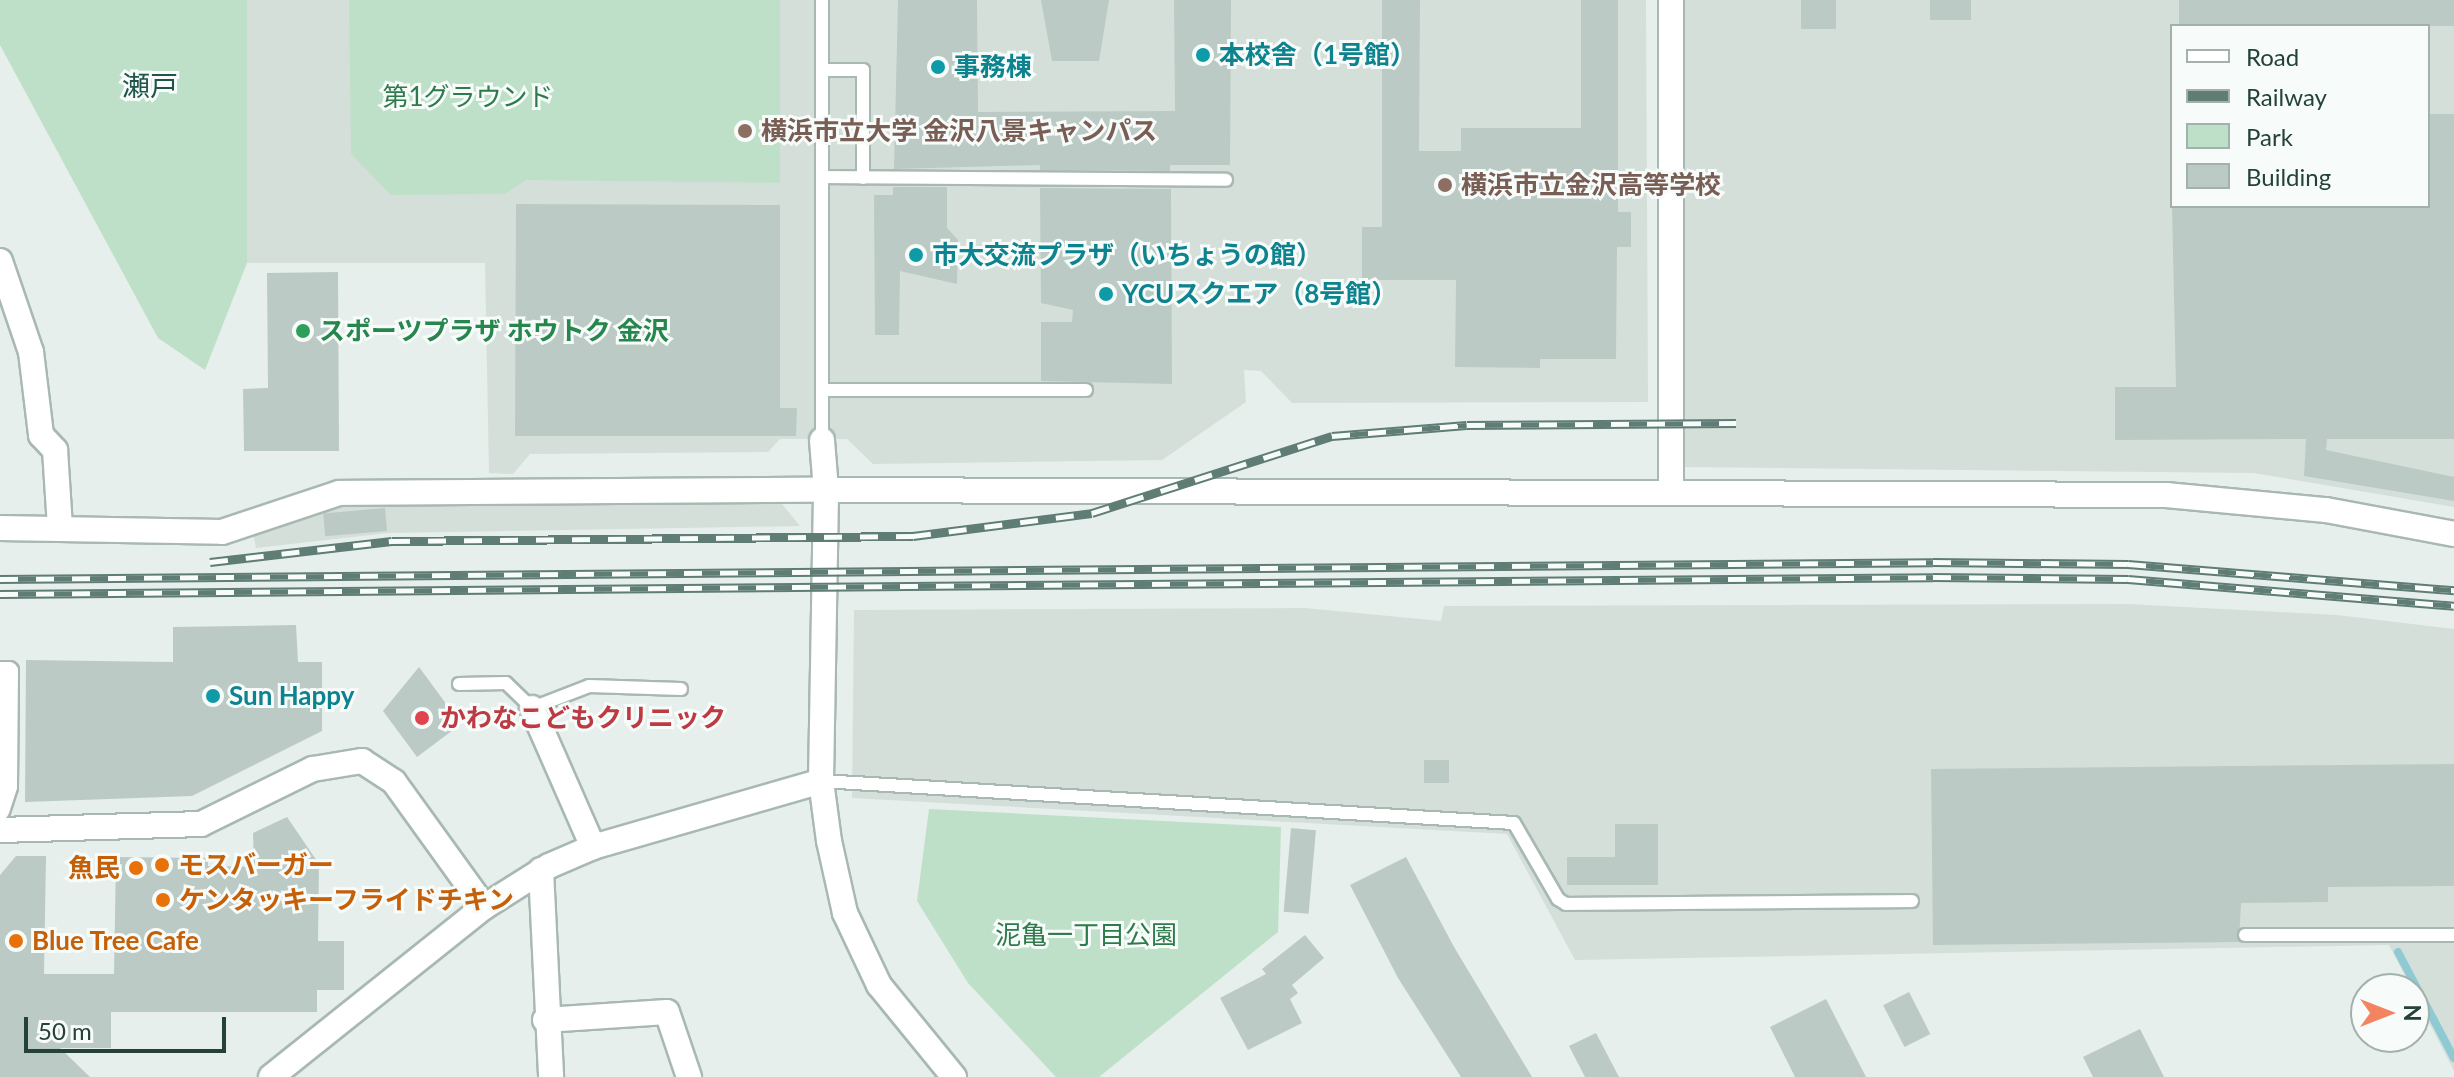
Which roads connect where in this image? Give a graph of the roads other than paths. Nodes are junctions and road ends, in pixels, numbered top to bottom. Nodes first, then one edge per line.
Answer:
1 (822, 0) edge
2 (1671, 0) edge
3 (822, 70) junction
4 (822, 177) junction
5 (863, 178) junction
6 (1226, 180) dead end
7 (0, 261) edge
8 (822, 390) junction
9 (1086, 390) dead end
10 (822, 440) joint
11 (826, 490) junction
12 (1671, 493) junction
13 (0, 528) edge
14 (60, 528) junction
15 (2454, 534) edge
16 (0, 671) edge
17 (459, 684) dead end
18 (681, 689) dead end
19 (532, 708) junction
20 (821, 781) junction
21 (0, 811) edge
22 (0, 830) edge
23 (593, 847) junction
24 (541, 870) junction
25 (1912, 901) dead end
26 (484, 907) junction
27 (2245, 935) dead end
28 (2454, 935) edge
29 (545, 1020) junction
30 (271, 1077) edge
31 (551, 1077) edge
32 (689, 1077) edge
33 (954, 1077) edge

1 - 3 lane
2 - 12 street
3 - 4 lane
3 - 5 lane
4 - 5 lane
4 - 8 lane
5 - 6 lane
7 - 14 street
8 - 9 lane
8 - 10 lane
10 - 11 street
11 - 12 street
11 - 14 street
11 - 20 street
12 - 15 street
13 - 14 street
16 - 21 street
17 - 19 lane
18 - 19 lane
19 - 23 street
20 - 23 street
20 - 25 lane
20 - 33 street
22 - 26 street
23 - 24 street
24 - 26 street
24 - 29 street
26 - 30 street
27 - 28 lane
29 - 31 street
29 - 32 street

